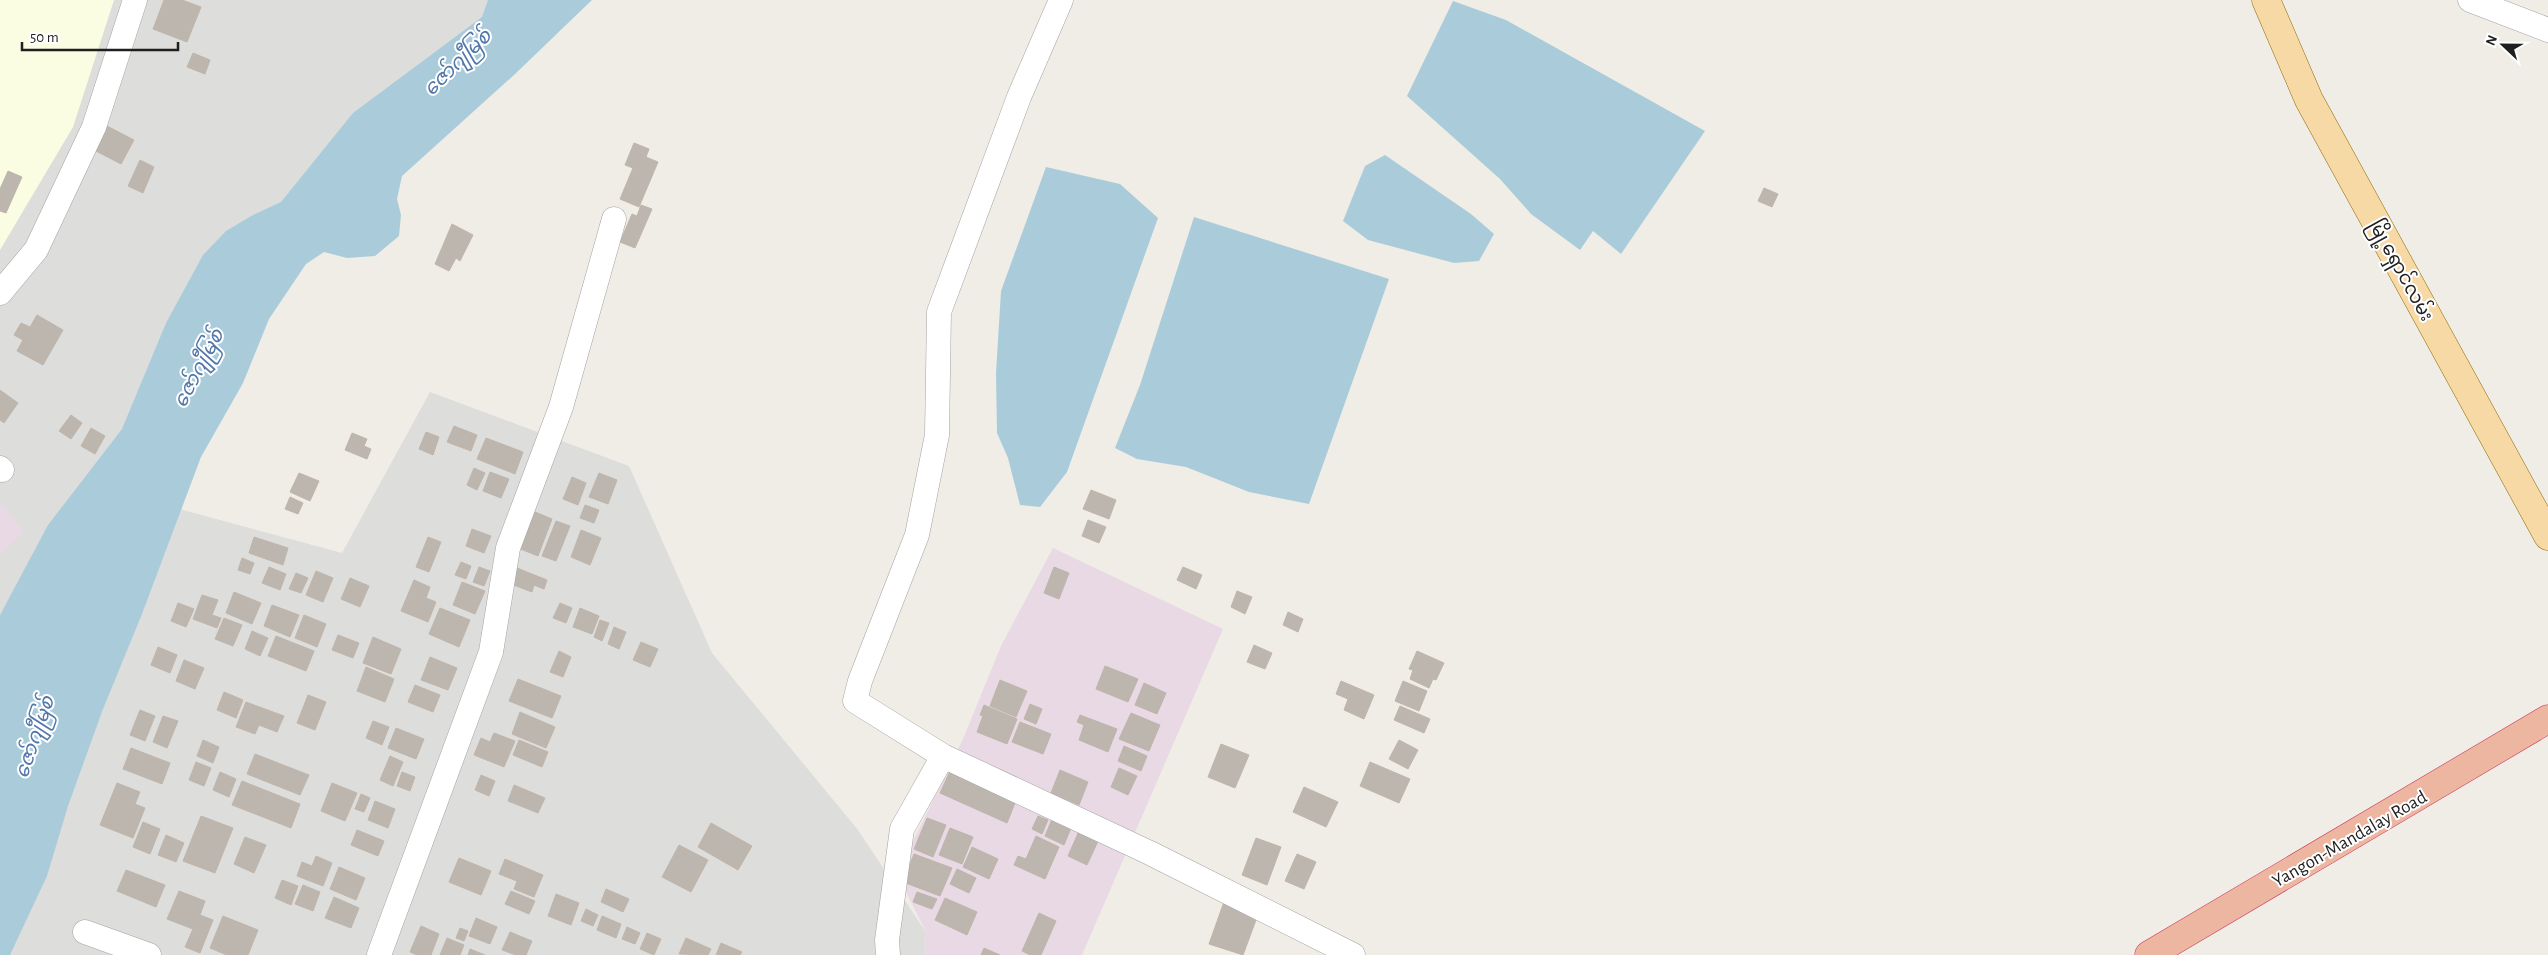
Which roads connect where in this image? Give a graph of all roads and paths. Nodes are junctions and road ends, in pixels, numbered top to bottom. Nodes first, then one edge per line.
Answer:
1 (135, 0) edge
2 (1061, 0) edge
3 (2266, 0) edge
4 (2470, 0) edge
5 (2548, 30) edge
6 (614, 220) dead end
7 (0, 293) edge
8 (2548, 536) edge
9 (2548, 719) edge
10 (943, 756) junction
11 (85, 932) dead end
12 (149, 955) edge
13 (379, 955) edge
14 (888, 955) edge
15 (1353, 955) edge
16 (2150, 955) edge

1 - 7 street
2 - 10 street
3 - 8 main road, မြို့ရှောင်လမ်း
4 - 5 street
6 - 13 street
9 - 16 highway, Yangon-Mandalay Road
10 - 14 street
10 - 15 street
11 - 12 street

